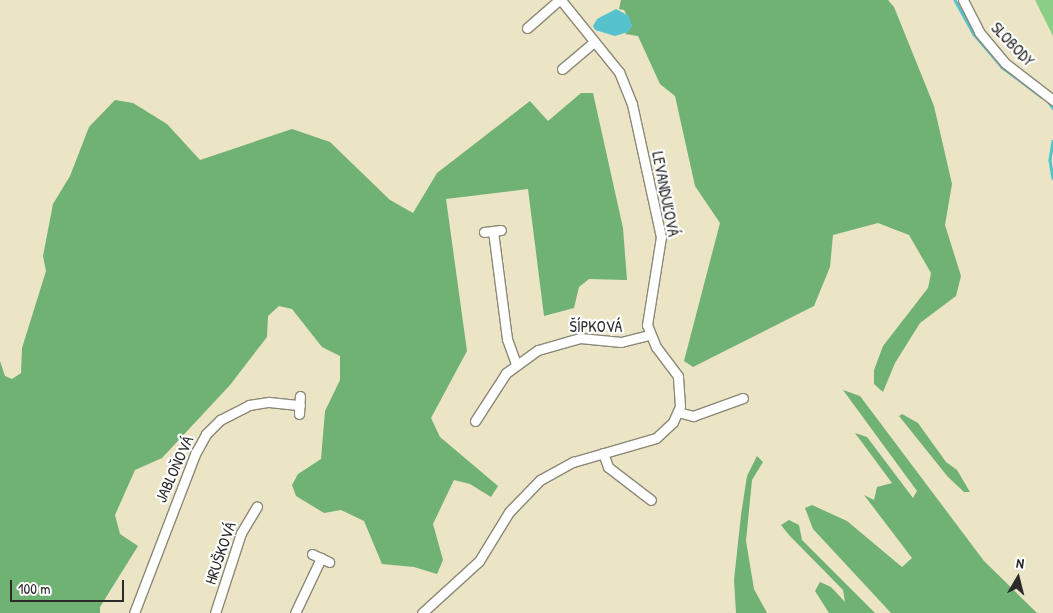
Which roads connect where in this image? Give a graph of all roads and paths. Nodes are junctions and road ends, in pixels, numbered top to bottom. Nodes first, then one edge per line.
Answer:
1 (560, 0) edge
2 (963, 0) edge
3 (527, 28) dead end
4 (594, 42) junction
5 (562, 69) dead end
6 (1053, 100) edge
7 (492, 231) dead end
8 (650, 335) junction
9 (516, 364) junction
10 (743, 398) dead end
11 (300, 405) dead end
12 (678, 412) junction
13 (475, 421) dead end
14 (603, 453) junction
15 (651, 500) dead end
16 (258, 506) dead end
17 (321, 558) dead end
18 (134, 613) edge
19 (215, 613) edge
20 (296, 613) edge
21 (422, 613) edge

1 - 3 street, LEVANDUĽOVÁ
1 - 4 street, LEVANDUĽOVÁ
2 - 6 street, SLOBODY
4 - 5 street
4 - 8 street, LEVANDUĽOVÁ
7 - 9 street
8 - 9 street, ŠÍPKOVÁ
8 - 12 street, LEVANDUĽOVÁ
9 - 13 street, ŠÍPKOVÁ
10 - 12 street
11 - 18 street, JABLOŇOVÁ
12 - 14 street
14 - 15 street
14 - 21 street
16 - 19 street, HRUŠKOVÁ
17 - 20 street

